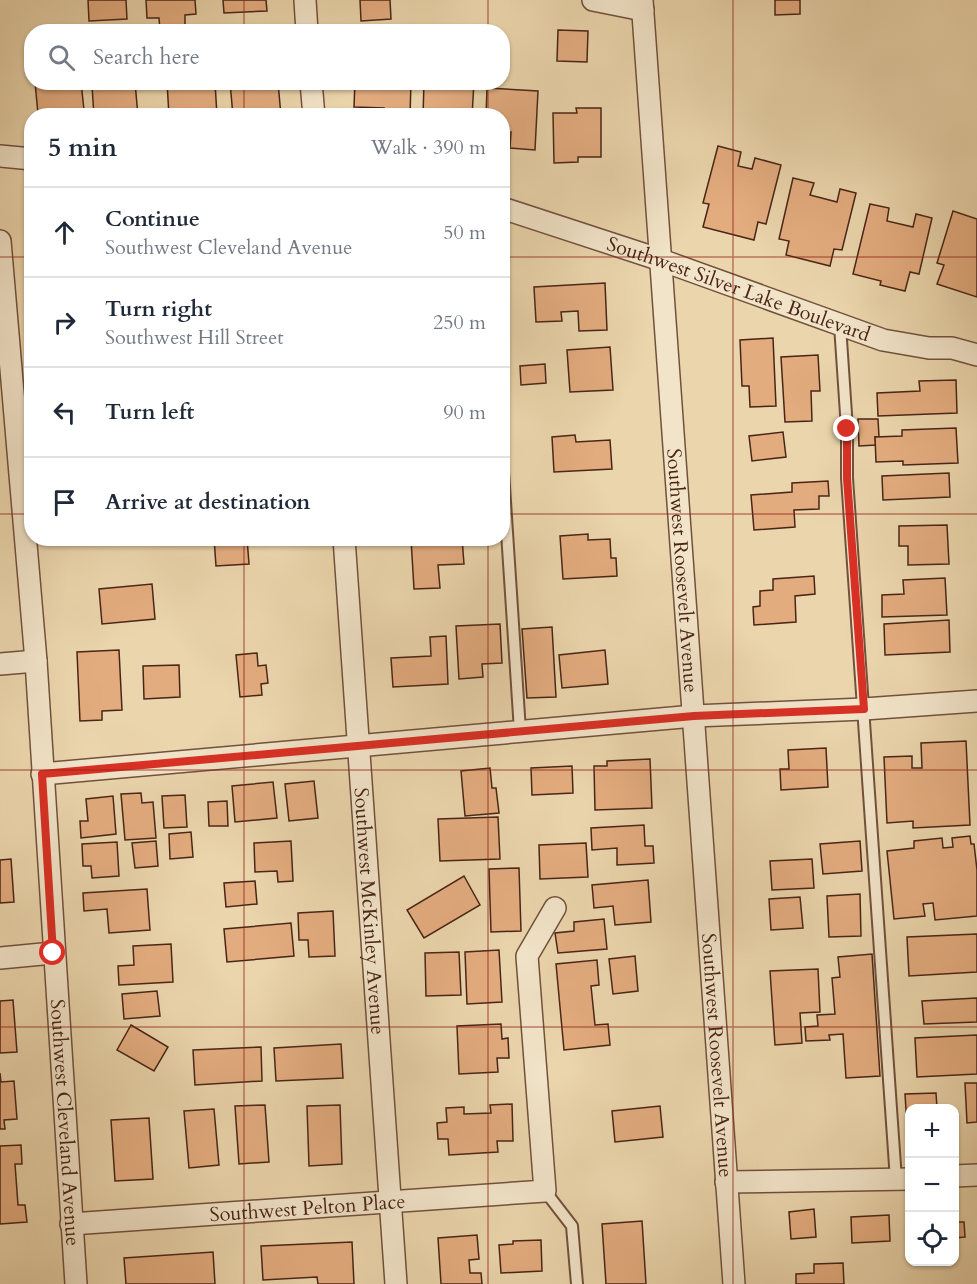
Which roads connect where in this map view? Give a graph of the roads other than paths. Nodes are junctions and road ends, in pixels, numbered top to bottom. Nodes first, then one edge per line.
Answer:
1 (305, 0) edge
2 (592, 0) edge
3 (642, 5) edge
4 (306, 24) edge
5 (312, 90) edge
6 (313, 108) edge
7 (0, 156) edge
8 (24, 158) edge
9 (510, 211) edge
10 (0, 241) edge
11 (661, 260) junction
12 (840, 325) junction
13 (977, 355) edge
14 (24, 520) edge
15 (26, 546) edge
16 (345, 546) edge
17 (508, 546) edge
18 (36, 660) junction
19 (0, 664) edge
20 (977, 701) edge
21 (864, 709) junction
22 (694, 716) junction
23 (520, 731) junction
24 (359, 746) junction
25 (42, 774) junction
26 (555, 908) dead end
27 (53, 953) junction
28 (0, 958) edge
29 (977, 1174) edge
30 (959, 1176) edge
31 (903, 1179) edge
32 (726, 1182) junction
33 (545, 1191) junction
34 (390, 1201) junction
35 (71, 1224) junction
36 (76, 1284) edge
37 (396, 1284) edge
38 (576, 1284) edge
39 (734, 1284) edge

1 - 4 street
2 - 3 street
3 - 11 street, Southwest Roosevelt Avenue
5 - 6 street
7 - 8 street
9 - 11 street, Southwest Silver Lake Boulevard
10 - 14 street, Southwest Cleveland Avenue
11 - 12 street, Southwest Silver Lake Boulevard
11 - 22 street, Southwest Roosevelt Avenue
12 - 13 street, Southwest Silver Lake Boulevard
12 - 21 lane
15 - 18 street, Southwest Cleveland Avenue
16 - 24 street, Southwest McKinley Avenue
17 - 23 lane
18 - 19 street
18 - 25 street, Southwest Cleveland Avenue
20 - 21 street
21 - 22 street
21 - 31 lane
22 - 23 street
22 - 32 street, Southwest Roosevelt Avenue
23 - 24 street
24 - 25 street
24 - 34 street, Southwest McKinley Avenue
25 - 27 street, Southwest Cleveland Avenue
26 - 33 street
27 - 28 street
27 - 35 street, Southwest Cleveland Avenue
29 - 30 street
31 - 32 street
32 - 39 street, Southwest Roosevelt Avenue
33 - 34 street, Southwest Pelton Place
33 - 38 lane
34 - 35 street, Southwest Pelton Place
34 - 37 street, Southwest McKinley Avenue
35 - 36 street, Southwest Cleveland Avenue

